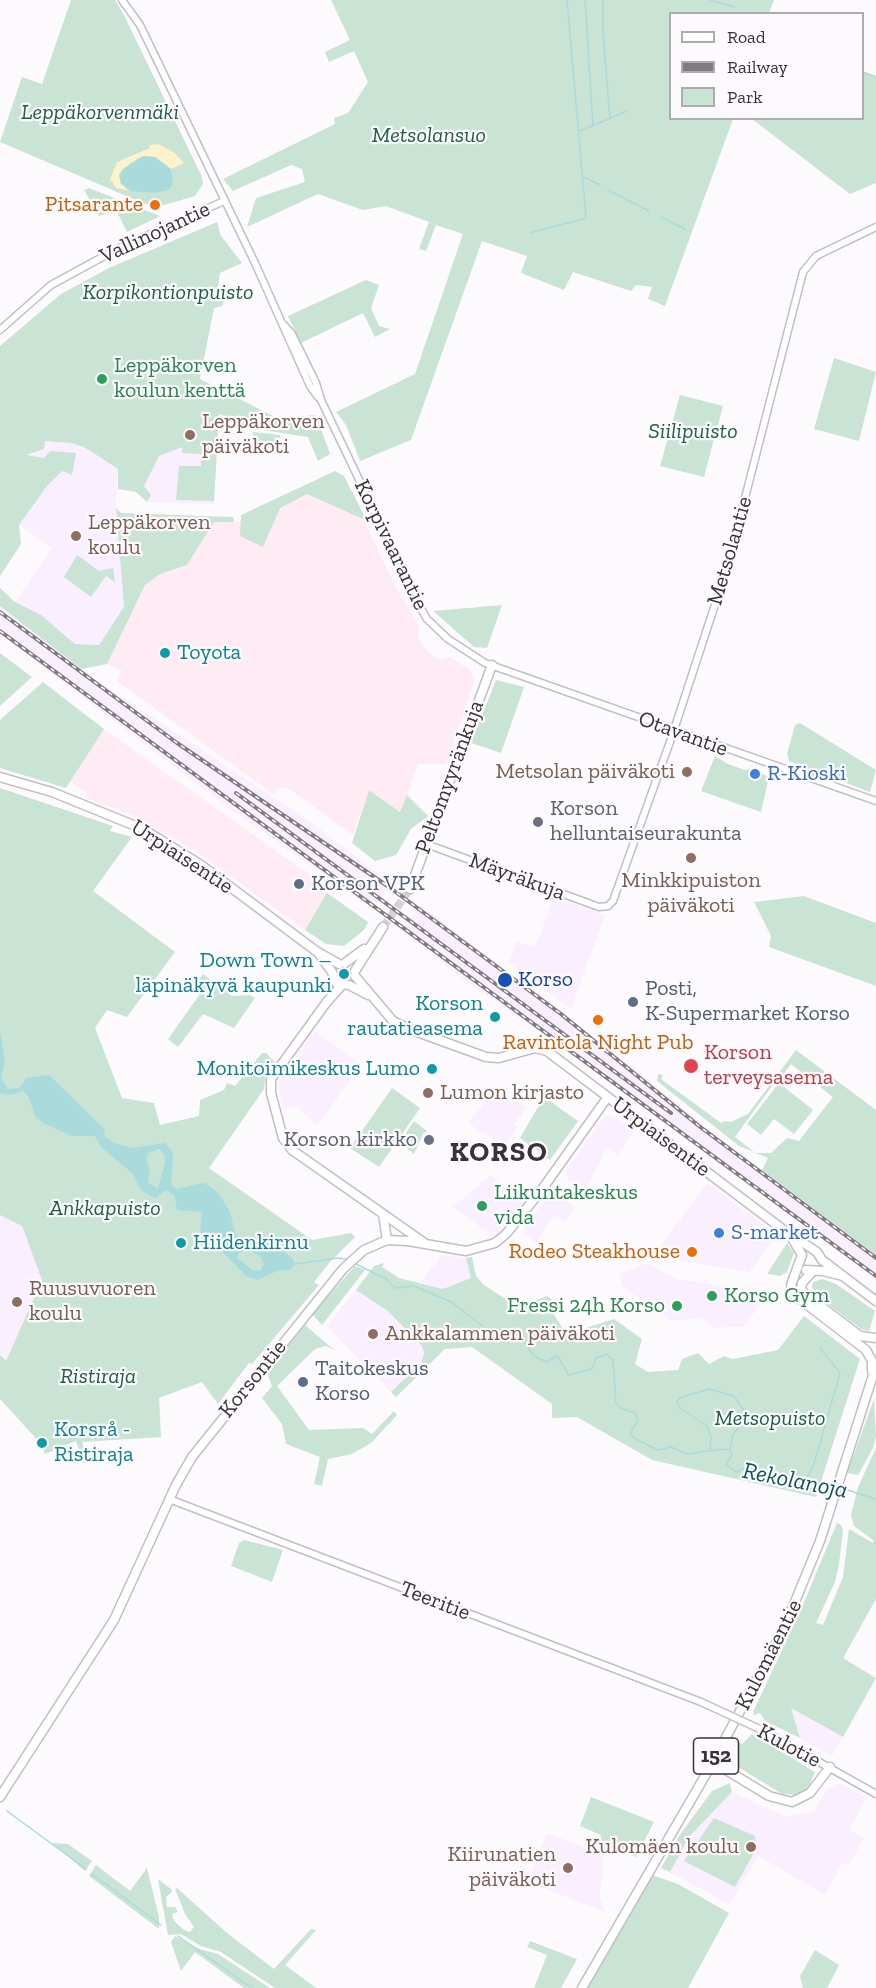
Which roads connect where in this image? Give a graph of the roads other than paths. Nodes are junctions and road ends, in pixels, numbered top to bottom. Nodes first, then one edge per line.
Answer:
1 (122, 0) edge
2 (224, 201) junction
3 (876, 227) edge
4 (0, 330) edge
5 (492, 665) junction
6 (673, 731) junction
7 (0, 777) edge
8 (876, 801) edge
9 (426, 844) junction
10 (410, 889) tunnel mouth
11 (608, 906) joint
12 (383, 927) tunnel mouth
13 (368, 946) junction
14 (316, 951) junction
15 (342, 964) junction
16 (355, 973) junction
17 (333, 975) junction
18 (345, 986) junction
19 (369, 995) junction
20 (326, 1003) junction
21 (607, 1098) junction
22 (383, 1214) junction
23 (394, 1221) junction
24 (789, 1234) junction
25 (392, 1240) junction
26 (426, 1244) junction
27 (811, 1250) junction
28 (802, 1258) junction
29 (822, 1260) junction
30 (814, 1271) junction
31 (844, 1276) junction
32 (874, 1300) edge
33 (876, 1338) edge
34 (876, 1366) edge
35 (872, 1378) junction
36 (876, 1389) edge
37 (864, 1408) junction
38 (169, 1499) junction
39 (701, 1702) joint
40 (713, 1762) junction
41 (830, 1767) junction
42 (876, 1794) edge
43 (0, 1797) edge
44 (582, 1988) edge

1 - 2 street, Korpivaarantie
2 - 4 street, Vallinojantie
2 - 5 street, Korpivaarantie
3 - 6 street, Metsolantie
5 - 6 street, Otavantie
5 - 9 main road, Peltomyyränkuja
6 - 8 street, Otavantie
6 - 11 street, Metsolantie
7 - 14 main road, Urpiaisentie
9 - 10 main road, Peltomyyränkuja
9 - 11 street, Mäyräkuja
12 - 13 main road
13 - 15 main road
13 - 16 main road
14 - 15 main road, Urpiaisentie
14 - 17 main road, Urpiaisentie
15 - 16 main road, Urpiaisentie
15 - 17 main road
16 - 18 main road
16 - 19 main road, Urpiaisentie
17 - 18 main road, Urpiaisentie
17 - 20 main road
18 - 19 main road, Urpiaisentie
18 - 20 main road
19 - 21 main road, Urpiaisentie
20 - 22 main road
21 - 24 main road, Urpiaisentie
21 - 26 main road
22 - 23 main road
22 - 25 main road
23 - 25 main road
23 - 26 main road
24 - 27 main road, Urpiaisentie
24 - 28 main road, Urpiaisentie
25 - 26 main road
25 - 38 main road, Korsontie
27 - 28 main road
27 - 29 main road, Urpiaisentie
28 - 30 main road, Urpiaisentie
28 - 35 main road
29 - 30 main road
29 - 31 main road, Urpiaisentie
30 - 31 main road, Urpiaisentie
30 - 33 main road
31 - 32 main road, Urpiaisentie
34 - 35 main road, Kulomäentie / 152
35 - 37 main road, Kulomäentie / 152
36 - 37 main road
37 - 40 main road, Kulomäentie / 152
38 - 39 street, Teeritie
38 - 43 main road, Korsontie
39 - 41 street, Kulotie, bridge
40 - 41 main road
40 - 44 main road, Kulomäentie / 152
41 - 42 street, Kulotie

